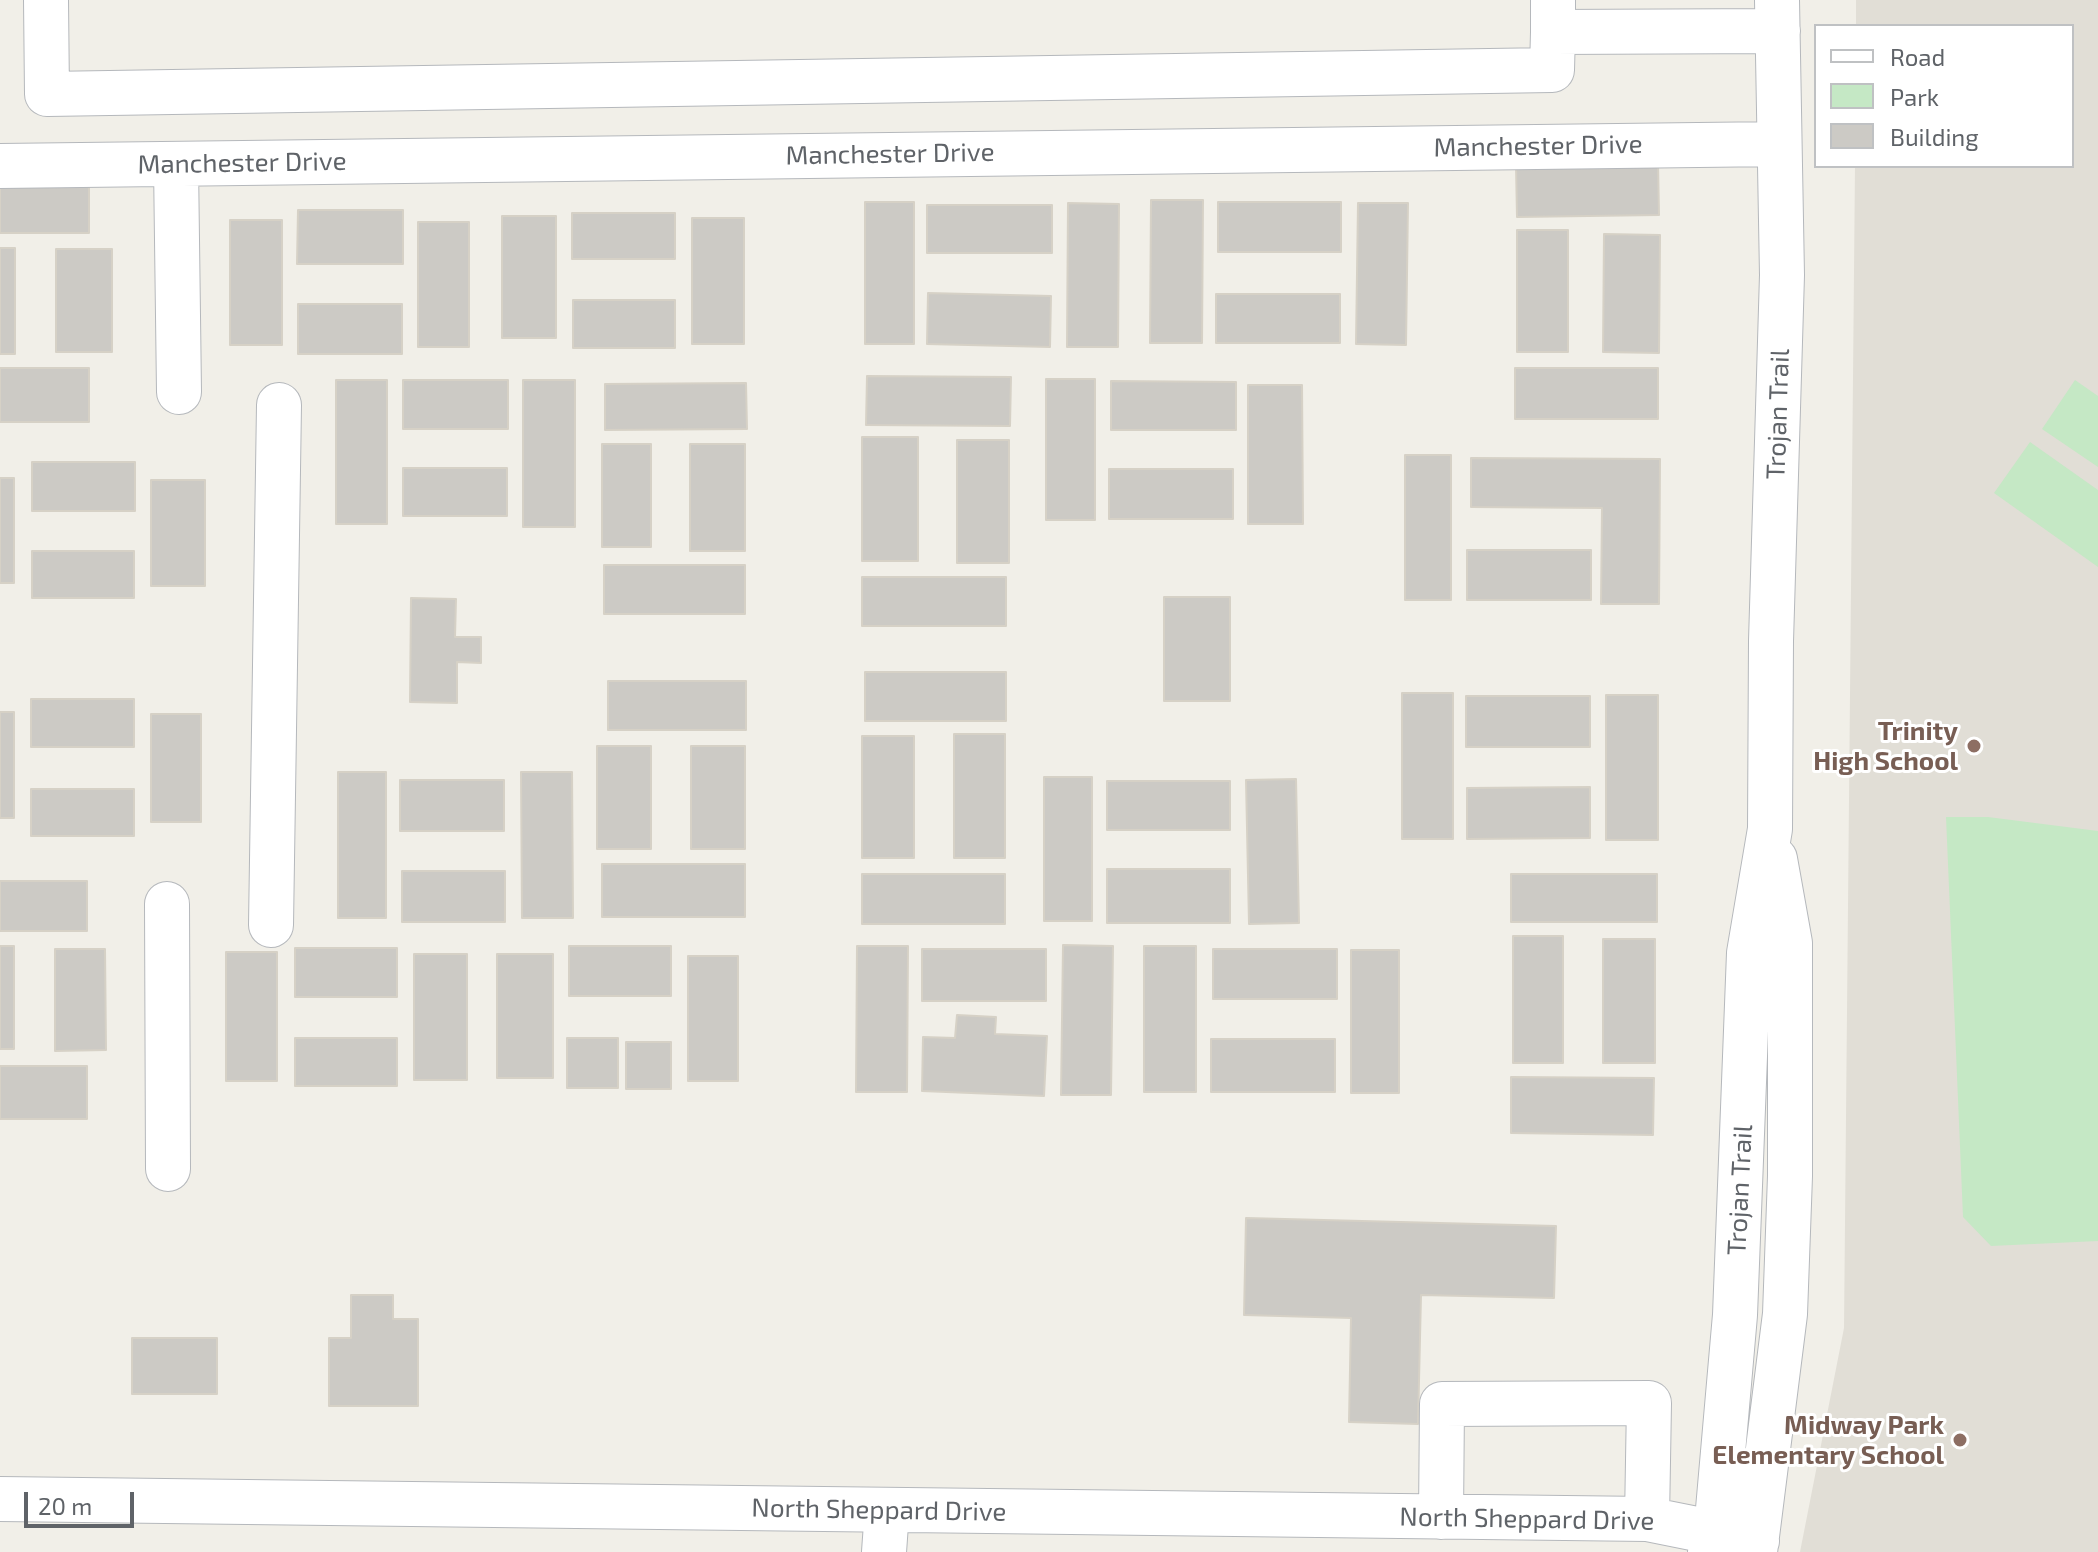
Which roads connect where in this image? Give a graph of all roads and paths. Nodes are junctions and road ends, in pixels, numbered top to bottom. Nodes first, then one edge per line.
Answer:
1 (46, 0) edge
2 (1777, 15) edge
3 (1553, 16) edge
4 (1779, 144) junction
5 (176, 164) junction
6 (0, 166) edge
7 (179, 392) dead end
8 (279, 405) dead end
9 (167, 904) dead end
10 (271, 925) dead end
11 (168, 1169) dead end
12 (0, 1499) edge
13 (1441, 1517) junction
14 (1647, 1519) junction
15 (886, 1531) edge
16 (1364, 1534) edge
17 (1735, 1544) edge

1 - 3 street
2 - 3 street
2 - 4 street, Trojan Trail
4 - 5 street, Manchester Drive
4 - 17 street, Trojan Trail
5 - 6 street, Manchester Drive
5 - 7 street
8 - 10 street
9 - 11 street
12 - 15 street, North Sheppard Drive
13 - 14 street, North Sheppard Drive
13 - 14 street
13 - 16 street, North Sheppard Drive
14 - 17 street, North Sheppard Drive
15 - 16 street, North Sheppard Drive

